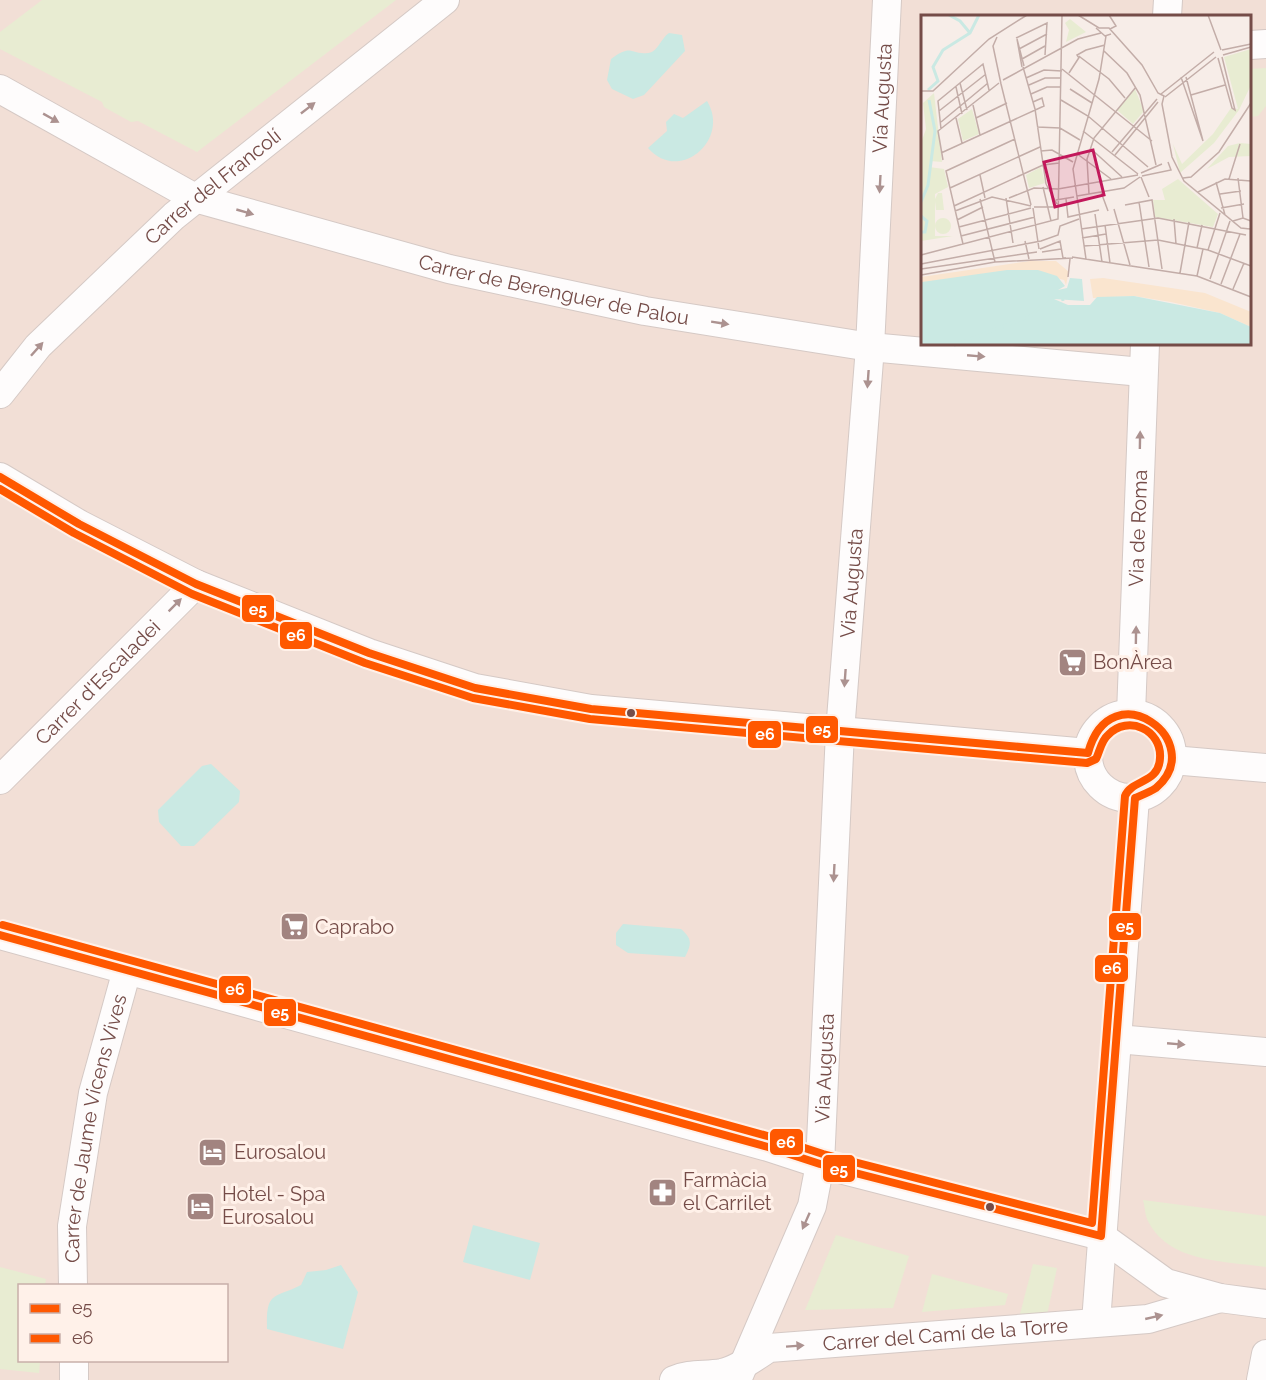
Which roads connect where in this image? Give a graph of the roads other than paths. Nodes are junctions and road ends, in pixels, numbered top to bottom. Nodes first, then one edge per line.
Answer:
1 (445, 0) edge
2 (887, 0) edge
3 (1168, 0) edge
4 (1167, 15) edge
5 (1266, 44) edge
6 (1251, 45) edge
7 (0, 89) edge
8 (195, 198) junction
9 (1144, 345) edge
10 (870, 346) junction
11 (1142, 372) junction
12 (0, 394) edge
13 (0, 477) edge
14 (196, 584) junction
15 (1131, 714) junction
16 (840, 732) junction
17 (1088, 753) junction
18 (1172, 760) junction
19 (1266, 768) edge
20 (0, 780) edge
21 (1136, 798) junction
22 (0, 935) edge
23 (128, 970) junction
24 (1117, 1039) junction
25 (1266, 1052) edge
26 (820, 1164) junction
27 (1101, 1236) junction
28 (73, 1284) edge
29 (1220, 1298) junction
30 (1266, 1305) edge
31 (1096, 1322) junction
32 (1266, 1354) edge
33 (74, 1362) edge
34 (739, 1373) edge
35 (74, 1380) edge
36 (674, 1380) edge
37 (1261, 1380) edge

8 -> 1 street, Carrer del Francolí
2 -> 10 street, Via Augusta
3 - 4 street
5 - 6 street
7 -> 8 street, Carrer de Berenguer de Palou
8 -> 10 street, Carrer de Berenguer de Palou
12 -> 8 street, Carrer del Francolí
9 - 11 street, Via de Roma
10 -> 11 street, Carrer de Berenguer de Palou
10 -> 16 street, Via Augusta
15 -> 11 street, Via de Roma
13 - 14 street
14 - 16 street
20 -> 14 street, Carrer d'Escaladei
15 - 17 street
15 - 18 street
16 - 17 street
16 -> 26 street, Via Augusta
17 - 21 street
18 - 19 street
18 - 21 street
21 - 24 street
22 - 23 street
23 - 26 street
23 - 28 street, Carrer de Jaume Vicens Vives
24 -> 25 street
24 - 27 street
26 - 27 street
26 -> 34 street, Via Augusta
27 - 29 street
27 - 31 street
29 - 30 street
31 -> 29 street, Carrer del Camí de la Torre
34 -> 31 street, Carrer del Camí de la Torre
32 - 37 street
33 - 35 street
34 - 36 street, Carrer del Camí de la Torre

